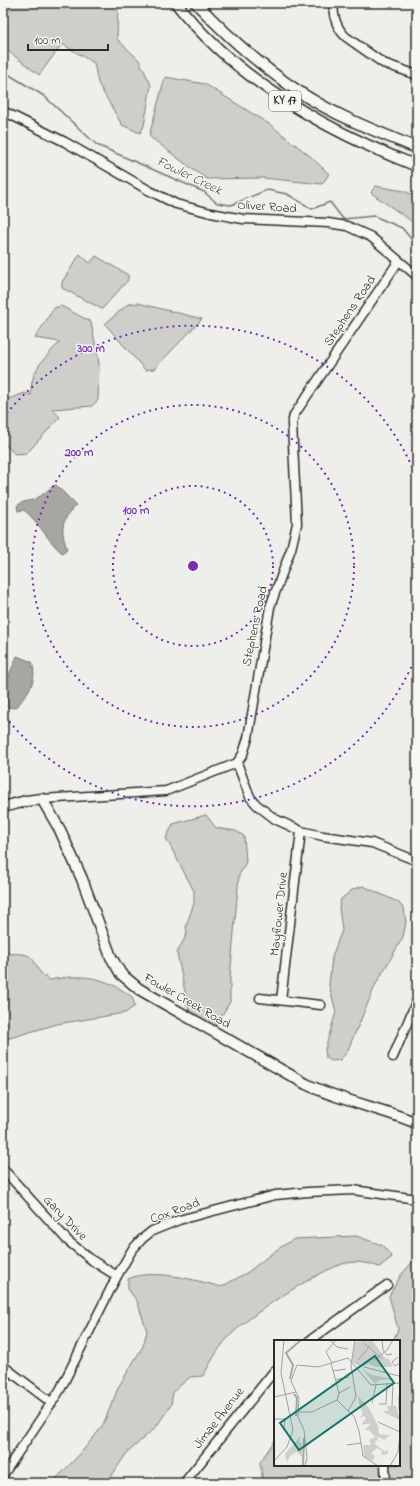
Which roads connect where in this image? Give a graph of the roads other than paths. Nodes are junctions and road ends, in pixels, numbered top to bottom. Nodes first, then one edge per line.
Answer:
1 (176, 3) edge
2 (196, 3) edge
3 (334, 3) edge
4 (417, 75) edge
5 (3, 111) edge
6 (417, 148) edge
7 (417, 166) edge
8 (398, 262) junction
9 (417, 276) edge
10 (237, 762) junction
11 (42, 799) junction
12 (3, 807) edge
13 (300, 831) junction
14 (417, 861) edge
15 (260, 998) dead end
16 (281, 1000) junction
17 (417, 1000) edge
18 (321, 1005) dead end
19 (393, 1057) dead end
20 (417, 1123) edge
21 (3, 1169) edge
22 (417, 1199) edge
23 (117, 1276) junction
24 (387, 1285) dead end
25 (310, 1340) edge
26 (3, 1366) edge
27 (274, 1371) edge
28 (52, 1403) junction
29 (386, 1466) edge
30 (4, 1473) edge
31 (184, 1483) edge
32 (386, 1483) edge

1 - 7 main road, KY 17
2 - 6 main road, KY 17
3 - 4 street
5 - 8 street, Oliver Road
8 - 9 street, Oliver Road
8 - 10 street, Stephens Road
10 - 11 street
10 - 13 street
11 - 12 main road
11 - 20 main road, Fowler Creek Road
13 - 14 street
13 - 16 street, Mayflower Drive
15 - 16 street
16 - 18 street
17 - 19 street
21 - 23 street, Gary Drive
22 - 23 street, Cox Road
23 - 28 street, Cox Road
24 - 25 street
26 - 28 street
27 - 31 street, Jimae Avenue
28 - 30 street, Cox Road
29 - 32 street

